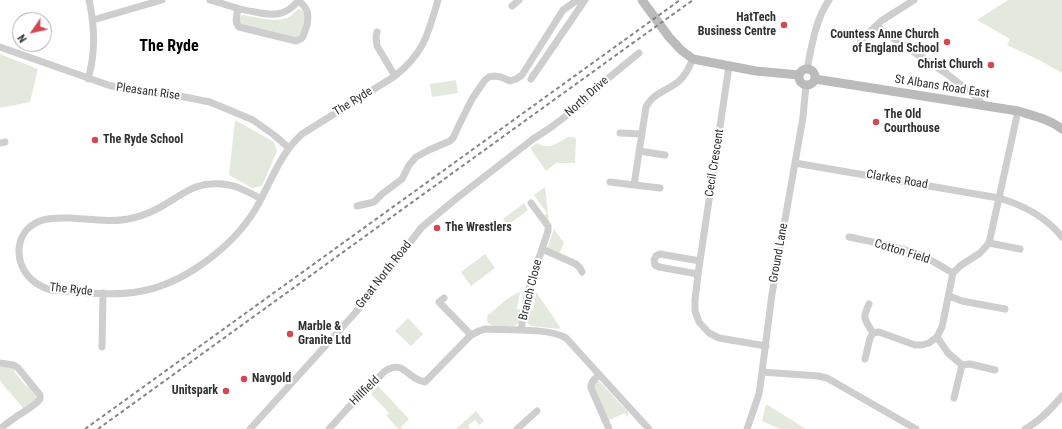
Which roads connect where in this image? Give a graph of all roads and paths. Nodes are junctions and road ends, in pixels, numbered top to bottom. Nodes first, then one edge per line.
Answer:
1 (90, 0) edge
2 (162, 0) edge
3 (210, 0) edge
4 (299, 0) edge
5 (438, 0) edge
6 (519, 0) edge
7 (580, 0) edge
8 (829, 0) edge
9 (914, 0) edge
10 (644, 2) edge
11 (512, 6) dead end
12 (238, 9) junction
13 (93, 20) junction
14 (876, 26) junction
15 (377, 32) dead end
16 (861, 40) dead end
17 (0, 47) edge
18 (640, 53) dead end
19 (693, 59) junction
20 (729, 66) junction
21 (807, 69) junction
22 (799, 75) junction
23 (395, 76) junction
24 (88, 79) junction
25 (531, 79) dead end
26 (815, 79) junction
27 (806, 85) junction
28 (981, 106) junction
29 (1018, 111) junction
30 (1062, 129) edge
31 (620, 133) dead end
32 (642, 134) junction
33 (533, 139) joint
34 (289, 148) junction
35 (639, 151) junction
36 (666, 155) dead end
37 (795, 163) junction
38 (610, 182) dead end
39 (634, 184) junction
40 (660, 188) dead end
41 (999, 198) junction
42 (261, 199) junction
43 (531, 203) dead end
44 (357, 206) dead end
45 (848, 237) dead end
46 (1062, 237) edge
47 (989, 243) junction
48 (542, 249) junction
49 (1020, 249) dead end
50 (700, 261) junction
51 (582, 272) dead end
52 (953, 273) junction
53 (698, 274) junction
54 (103, 293) junction
55 (948, 296) junction
56 (444, 298) dead end
57 (869, 304) dead end
58 (1005, 309) dead end
59 (521, 330) junction
60 (873, 333) junction
61 (471, 335) junction
62 (938, 338) junction
63 (766, 346) junction
64 (102, 347) dead end
65 (865, 360) dead end
66 (0, 363) edge
67 (962, 365) junction
68 (995, 370) dead end
69 (762, 372) junction
70 (599, 375) junction
71 (1062, 396) edge
72 (954, 398) dead end
73 (537, 411) dead end
74 (0, 429) edge
75 (250, 429) edge
76 (329, 429) edge
77 (517, 429) edge
78 (609, 429) edge
79 (649, 429) edge
80 (747, 429) edge
81 (916, 429) edge
82 (1025, 429) edge

1 - 13 street
2 - 13 street
3 - 12 street
4 - 12 street
4 - 12 street
5 - 23 street, The Ryde
6 - 11 street
7 - 25 street
7 - 44 street
8 - 21 street
9 - 14 street
10 - 19 main road
13 - 24 street
14 - 16 street
14 - 28 street
15 - 23 street
17 - 24 street, Pleasant Rise
18 - 33 street, North Drive
19 - 20 main road
19 - 32 street
20 - 22 main road
20 - 50 street, Cecil Crescent
21 - 22 main road
21 - 26 main road
22 - 27 main road
23 - 34 street, The Ryde
24 - 34 street, Pleasant Rise
26 - 27 main road
26 - 28 main road, St Albans Road East
27 - 37 street, Ground Lane
28 - 29 main road, St Albans Road East
29 - 30 main road, St Albans Road East
29 - 41 street
31 - 32 street
32 - 35 street
33 - 75 street, Great North Road
34 - 42 street, The Ryde
35 - 36 street
35 - 39 street
37 - 41 street, Clarkes Road
37 - 63 street, Ground Lane
38 - 39 street
39 - 40 street
41 - 46 street, Clarkes Road
41 - 47 street
42 - 54 street, The Ryde
42 - 54 street, The Ryde
43 - 48 street, Branch Close
45 - 52 street, Cotton Field
47 - 49 street
47 - 52 street
48 - 51 street, Branch Close
48 - 59 street, Branch Close
50 - 53 street, Cecil Crescent
50 - 53 street
52 - 55 street
53 - 63 street, Cecil Crescent
54 - 64 street
55 - 58 street
55 - 62 street
56 - 61 street
57 - 60 street
59 - 61 street
59 - 70 street
60 - 62 street
60 - 65 street
61 - 76 street, Hillfield
62 - 67 street
63 - 69 street, Ground Lane
66 - 74 street
67 - 68 street
67 - 72 street
69 - 80 street, Ground Lane
69 - 81 street
70 - 78 street
70 - 79 street
71 - 82 street
73 - 77 street

